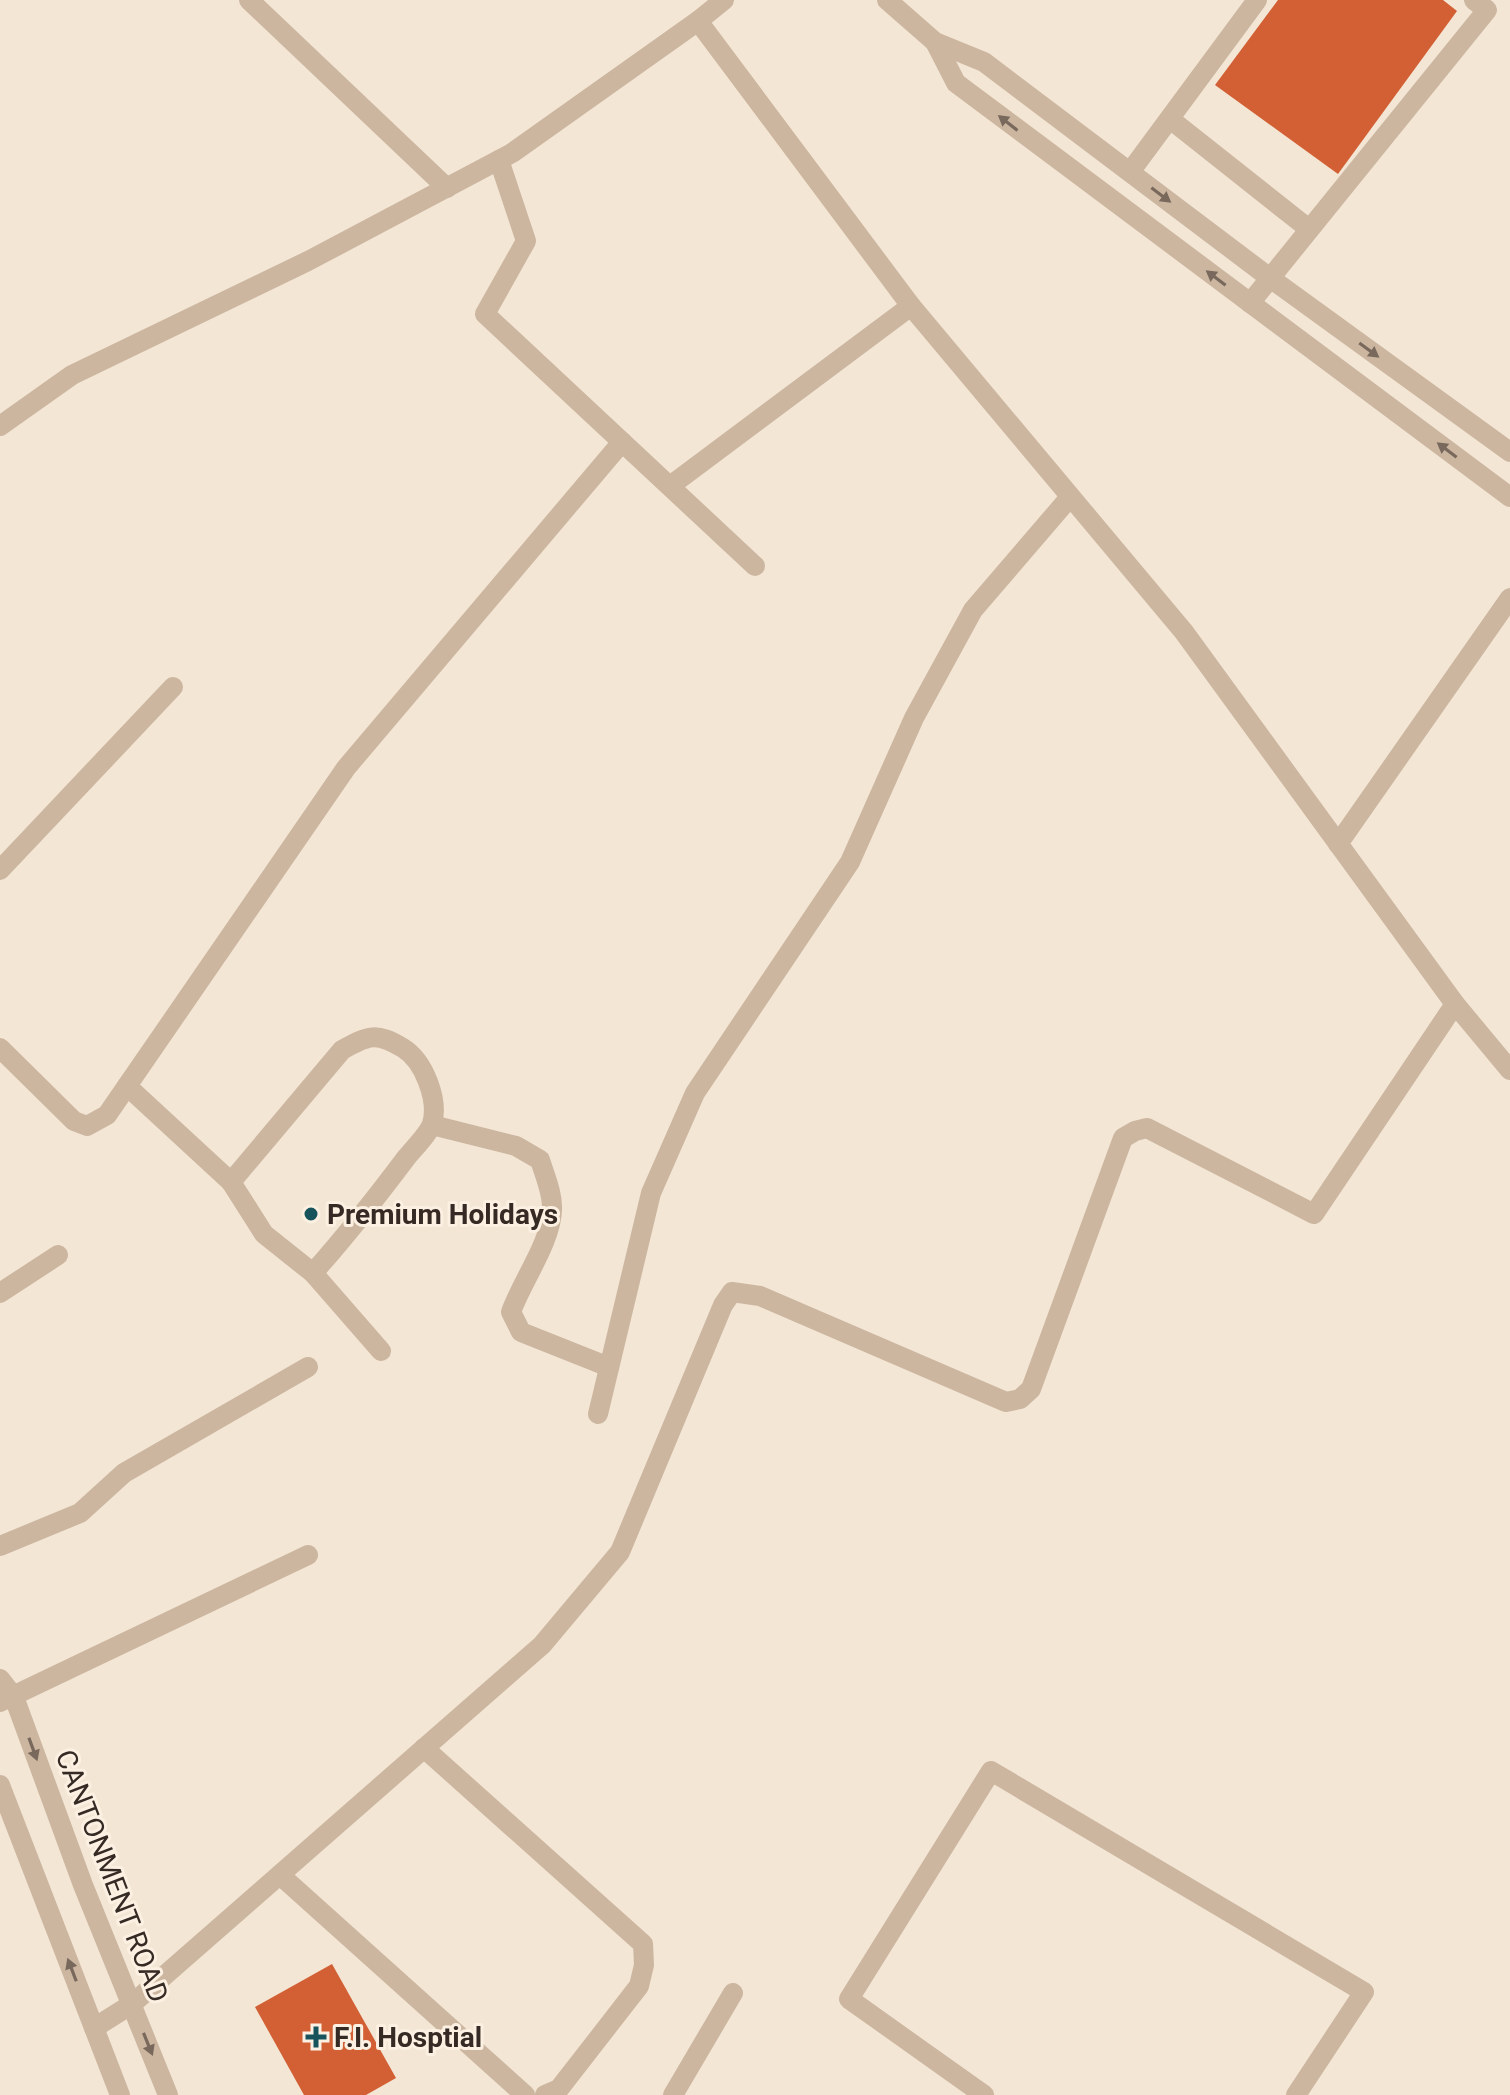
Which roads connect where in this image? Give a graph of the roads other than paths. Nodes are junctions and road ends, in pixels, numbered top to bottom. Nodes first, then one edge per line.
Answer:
1 (249, 0) edge
2 (724, 0) edge
3 (887, 0) edge
4 (1257, 0) edge
5 (1474, 0) edge
6 (698, 21) junction
7 (935, 42) junction
8 (1170, 119) junction
9 (499, 160) junction
10 (1130, 172) junction
11 (447, 188) junction
12 (1309, 229) junction
13 (1270, 278) junction
14 (1250, 303) junction
15 (911, 306) junction
16 (0, 426) edge
17 (622, 442) junction
18 (1510, 452) edge
19 (670, 486) junction
20 (1070, 497) junction
21 (1510, 497) edge
22 (755, 566) dead end
23 (1510, 598) edge
24 (173, 687) dead end
25 (1338, 844) junction
26 (0, 870) edge
27 (1455, 1004) junction
28 (0, 1048) edge
29 (1510, 1070) edge
30 (127, 1086) junction
31 (432, 1125) junction
32 (231, 1182) junction
33 (58, 1255) dead end
34 (313, 1273) junction
35 (0, 1293) edge
36 (381, 1351) dead end
37 (308, 1367) dead end
38 (609, 1367) junction
39 (598, 1414) dead end
40 (0, 1546) edge
41 (308, 1555) dead end
42 (0, 1679) edge
43 (7, 1700) edge
44 (424, 1748) junction
45 (0, 1785) edge
46 (280, 1875) junction
47 (733, 1993) dead end
48 (132, 2004) junction
49 (94, 2028) junction
50 (120, 2095) edge
51 (168, 2095) edge
52 (525, 2095) edge
53 (545, 2095) edge
54 (673, 2095) edge
55 (984, 2095) edge
56 (1296, 2095) edge

1 - 11 street
2 - 6 street
3 - 7 street
4 - 8 street
5 - 12 street
6 - 9 street
6 - 15 street
7 - 10 street
14 -> 7 street
8 - 10 street
8 - 12 street
9 - 11 street
9 - 17 street
10 -> 13 street
11 - 16 street
12 - 13 street
13 - 14 street
13 -> 18 street
21 -> 14 street
15 - 19 street
15 - 20 street
17 - 19 street
17 - 30 street
19 - 22 street
20 - 25 street
20 - 38 street
23 - 25 street
24 - 26 street
25 - 27 street
27 - 29 street
27 - 44 street
28 - 30 street
30 - 32 street
31 - 32 street
31 - 34 street
31 - 38 street
32 - 34 street
33 - 35 street
34 - 36 street
37 - 40 street
38 - 39 street
41 - 43 street
42 - 43 street, CANTONMENT ROAD
43 -> 48 street, CANTONMENT ROAD
44 - 46 street
44 - 53 street
49 -> 45 street
46 - 48 street
46 - 52 street
47 - 54 street
48 - 49 street
48 -> 51 street, CANTONMENT ROAD
49 - 50 street
55 - 56 street

